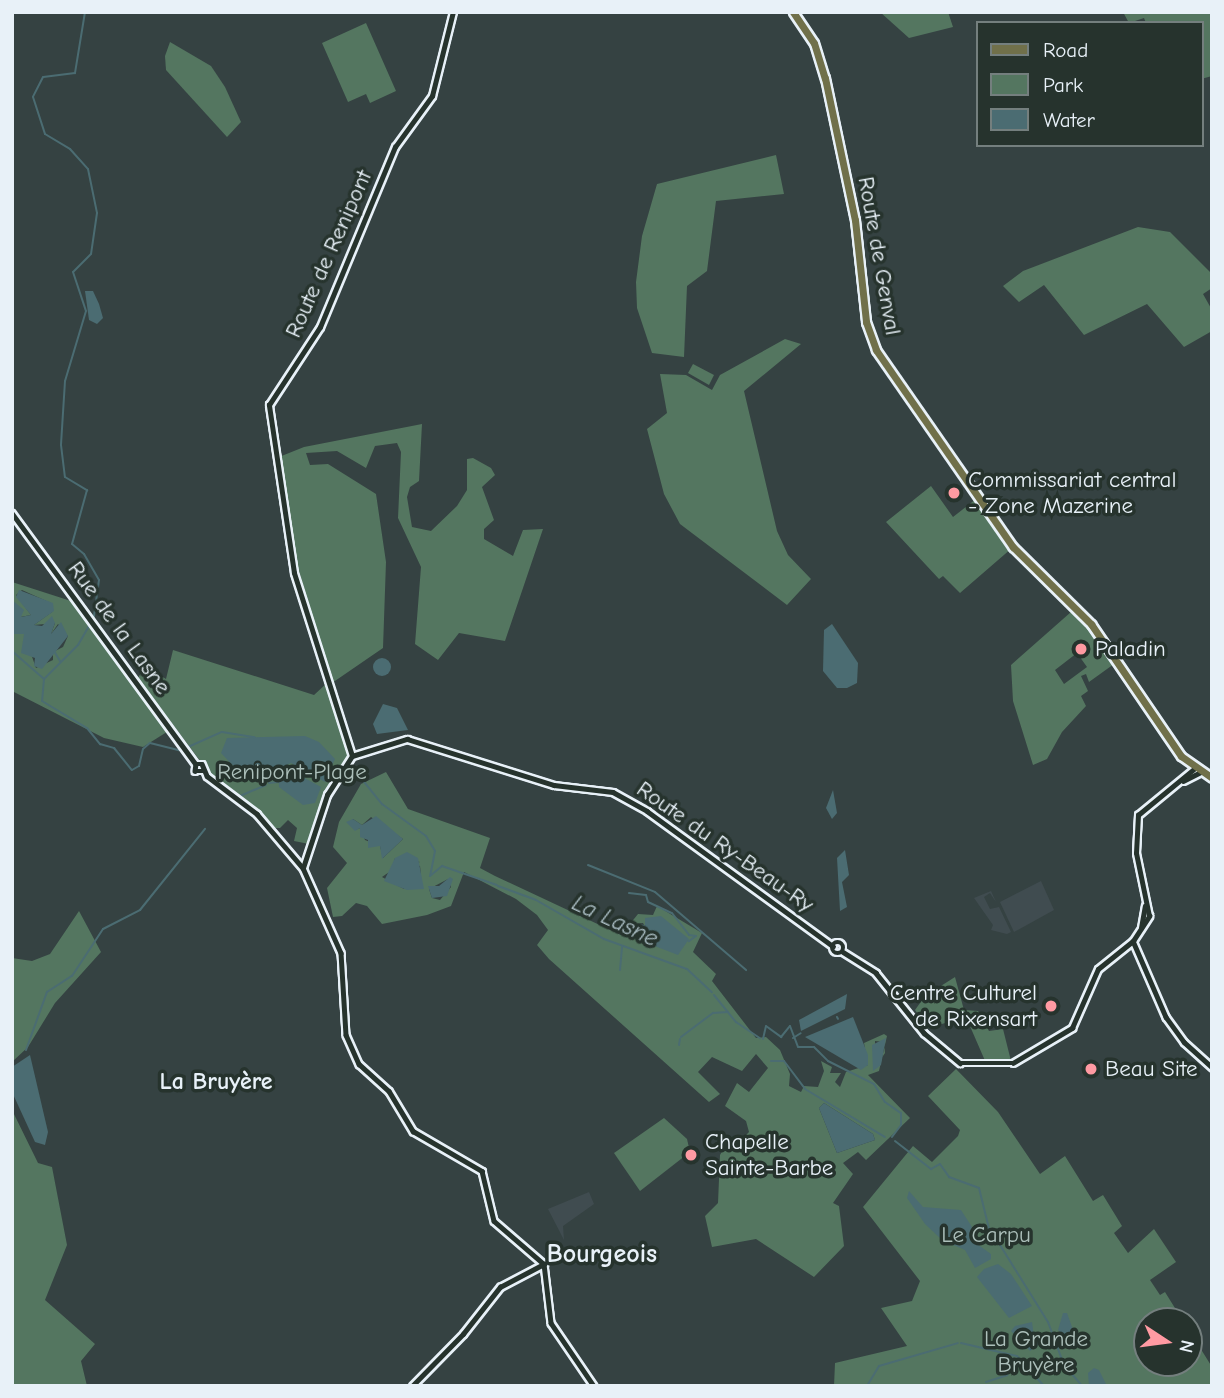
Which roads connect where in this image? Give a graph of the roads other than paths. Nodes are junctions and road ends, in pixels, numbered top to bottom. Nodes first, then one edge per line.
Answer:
1 (453, 12) edge
2 (793, 12) edge
3 (12, 513) edge
4 (352, 756) junction
5 (1197, 771) junction
6 (1212, 778) edge
7 (309, 851) junction
8 (298, 862) junction
9 (303, 868) junction
10 (1133, 941) junction
11 (1212, 1067) edge
12 (544, 1264) junction
13 (412, 1386) edge
14 (594, 1386) edge

1 - 4 street, Route de Renipont
2 - 5 main road, Route de Genval
3 - 8 street, Rue de la Lasne
4 - 7 street
4 - 10 street, Route du Ry-Beau-Ry
5 - 6 main road
5 - 10 street
7 - 8 street
7 - 9 street
8 - 9 street
9 - 12 street
10 - 11 street
12 - 13 street
12 - 14 street

